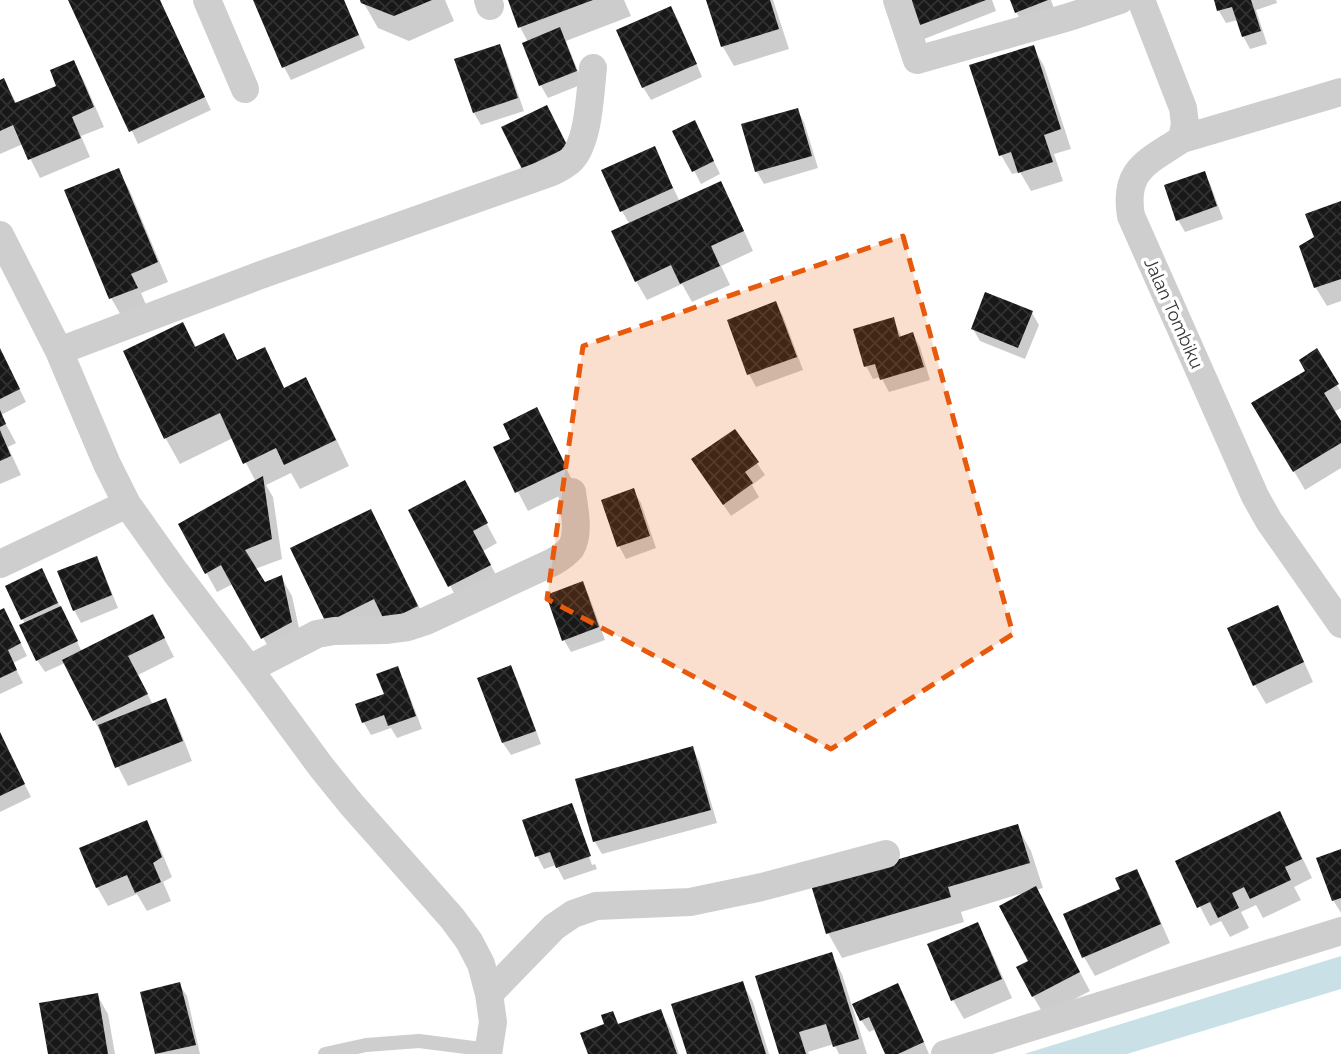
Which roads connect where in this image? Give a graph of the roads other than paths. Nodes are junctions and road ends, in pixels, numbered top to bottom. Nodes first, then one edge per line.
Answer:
1 (207, 0) edge
2 (897, 0) edge
3 (1120, 0) edge
4 (1141, 0) edge
5 (1066, 9) edge
6 (593, 68) dead end
7 (245, 89) dead end
8 (1341, 92) edge
9 (1182, 139) junction
10 (0, 235) edge
11 (60, 351) junction
12 (572, 492) dead end
13 (127, 504) junction
14 (0, 564) edge
15 (1341, 624) edge
16 (249, 669) junction
17 (886, 854) dead end
18 (1341, 931) edge
19 (489, 994) junction
20 (488, 1052) edge
21 (328, 1054) edge
22 (945, 1054) edge

1 - 7 street
2 - 5 street
3 - 5 street
4 - 9 street
6 - 11 street
8 - 9 street, Jalan Tombiku
9 - 15 street, Jalan Tombiku
10 - 11 street
11 - 13 street
12 - 16 street
13 - 14 street
13 - 16 street
16 - 19 street
17 - 19 street
18 - 22 street
19 - 20 street
20 - 21 lane

